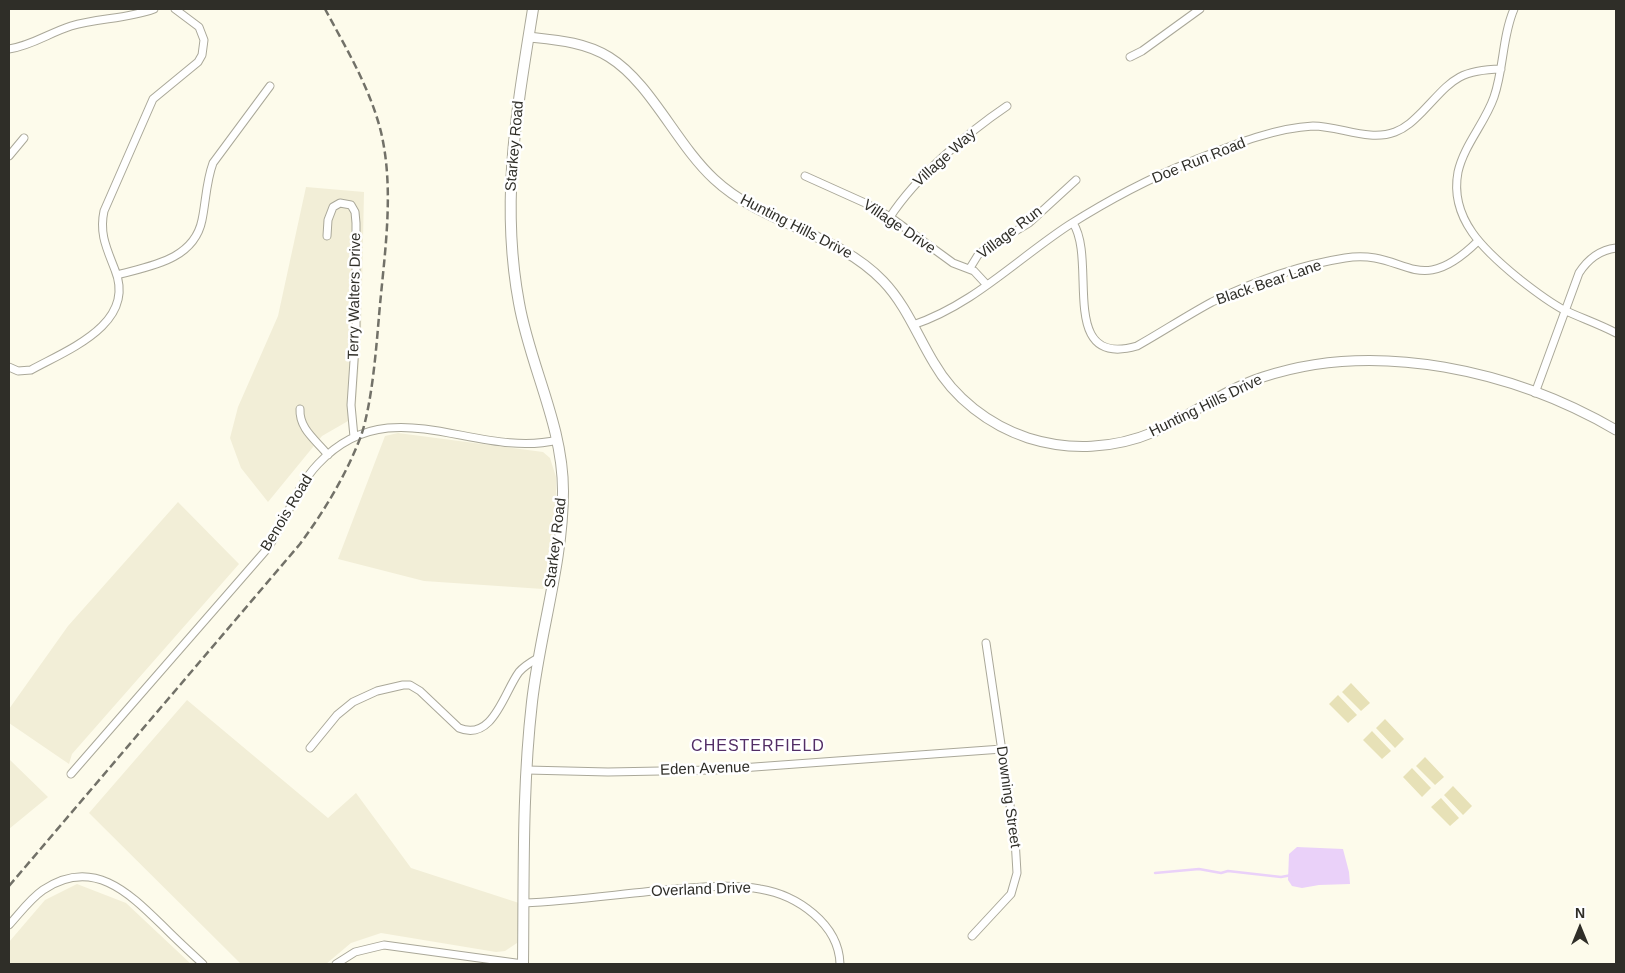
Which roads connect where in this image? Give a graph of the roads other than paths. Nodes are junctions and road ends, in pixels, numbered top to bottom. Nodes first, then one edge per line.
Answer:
1 (154, 9) edge
2 (175, 9) edge
3 (533, 9) edge
4 (1200, 9) edge
5 (1514, 9) edge
6 (529, 37) junction
7 (9, 48) edge
8 (1130, 56) dead end
9 (1501, 69) junction
10 (270, 86) dead end
11 (1007, 106) dead end
12 (24, 138) dead end
13 (9, 156) edge
14 (804, 176) dead end
15 (1076, 180) dead end
16 (890, 217) junction
17 (1073, 223) junction
18 (327, 236) dead end
19 (1478, 241) junction
20 (1616, 248) edge
21 (970, 268) junction
22 (117, 276) junction
23 (987, 285) junction
24 (1565, 310) junction
25 (913, 324) junction
26 (1616, 332) edge
27 (9, 367) edge
28 (1534, 393) junction
29 (300, 409) dead end
30 (1616, 430) edge
31 (354, 436) junction
32 (558, 440) junction
33 (328, 455) junction
34 (986, 643) dead end
35 (538, 658) junction
36 (310, 748) dead end
37 (1002, 749) junction
38 (527, 770) junction
39 (71, 774) dead end
40 (524, 903) junction
41 (9, 925) edge
42 (972, 936) dead end
43 (203, 964) edge
44 (336, 964) edge
45 (523, 964) edge
46 (840, 964) edge

1 - 7 street
2 - 22 street
3 - 6 main road, Starkey Road
4 - 8 street
5 - 9 street
6 - 25 street, Hunting Hills Drive
6 - 32 main road, Starkey Road
9 - 17 street, Doe Run Road
9 - 19 street
10 - 22 street
11 - 16 street, Village Way
12 - 13 street
14 - 16 street, Village Drive
15 - 21 street, Village Run
16 - 21 street, Village Drive
17 - 19 street, Black Bear Lane
17 - 23 street, Doe Run Road
18 - 31 street, Terry Walters Drive
19 - 24 street
20 - 24 street
21 - 23 street, Village Drive
22 - 27 street
23 - 25 street, Doe Run Road
24 - 26 street
24 - 28 street
25 - 28 street, Hunting Hills Drive
28 - 30 street, Hunting Hills Drive
29 - 33 street
31 - 32 street, Benois Road
31 - 33 street, Benois Road
32 - 35 main road, Starkey Road
33 - 39 street, Benois Road
34 - 37 street, Downing Street
35 - 36 street
35 - 38 main road, Starkey Road
37 - 38 street, Eden Avenue
37 - 42 street, Downing Street
38 - 40 main road, Starkey Road
40 - 45 main road, Starkey Road
40 - 46 street, Overland Drive
41 - 43 street
44 - 45 street

